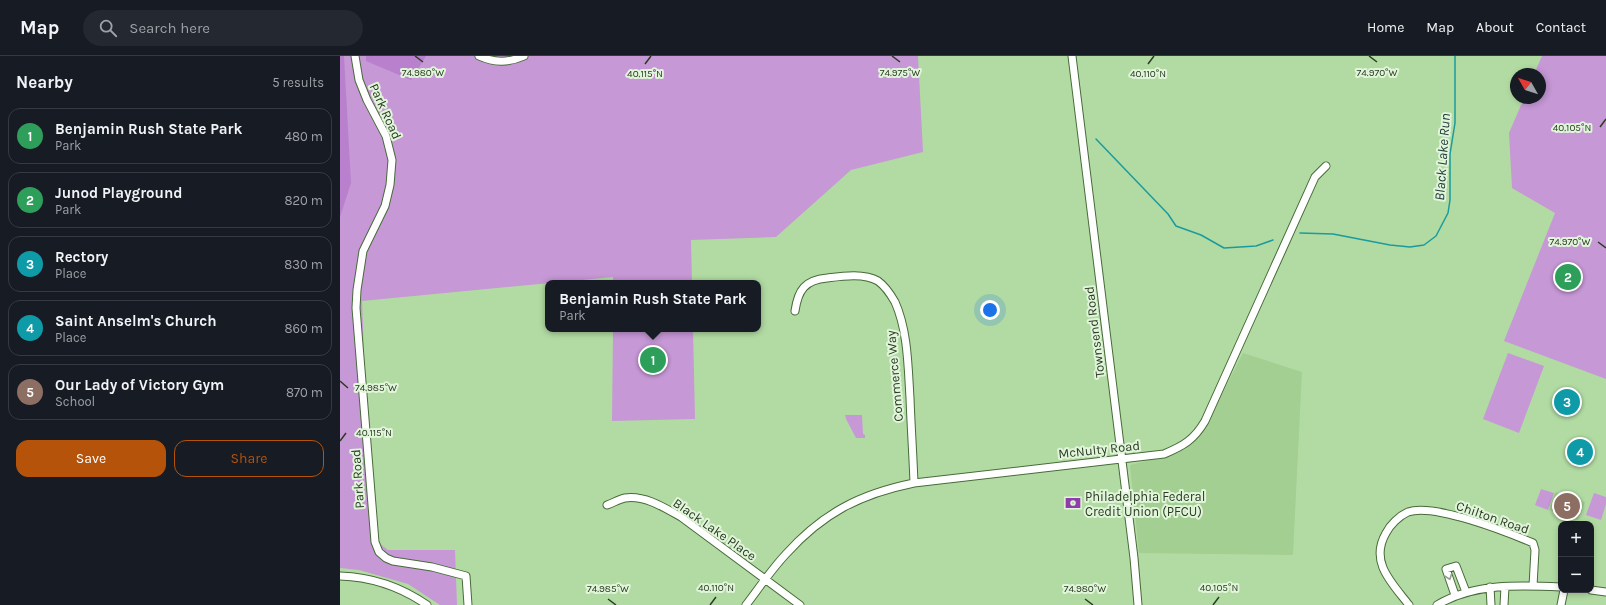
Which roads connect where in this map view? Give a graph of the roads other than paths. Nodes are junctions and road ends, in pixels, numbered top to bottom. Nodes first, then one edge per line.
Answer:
1 (355, 56) edge
2 (479, 56) edge
3 (524, 56) edge
4 (1072, 56) edge
5 (1326, 166) dead end
6 (795, 311) dead end
7 (1121, 458) junction
8 (914, 483) junction
9 (607, 505) dead end
10 (340, 576) edge
11 (766, 580) junction
12 (1534, 586) junction
13 (1491, 587) junction
14 (1504, 587) junction
15 (1558, 587) edge
16 (1594, 590) edge
17 (1466, 592) junction
18 (1606, 592) edge
19 (1563, 593) edge
20 (1455, 595) junction
21 (427, 605) edge
22 (468, 605) edge
23 (746, 605) edge
24 (800, 605) edge
25 (1138, 605) edge
26 (1409, 605) edge
27 (1437, 605) edge
28 (1491, 605) edge
29 (1504, 605) edge
30 (1561, 605) edge

1 - 22 street, Park Road
2 - 3 street
4 - 7 street, Townsend Road
5 - 7 street, McNulty Road
6 - 8 street, Commerce Way
7 - 8 street, McNulty Road
7 - 25 street, Townsend Road
8 - 11 street, McNulty Road
9 - 11 street, Black Lake Place
10 - 21 street
11 - 23 street, McNulty Road
11 - 24 street, Black Lake Place
12 - 14 street
12 - 15 street
12 - 26 street, Chilton Road
13 - 14 street
13 - 17 street
13 - 28 street
14 - 29 street
16 - 18 street
17 - 20 street
17 -> 20 street
19 - 30 street
20 - 27 street

